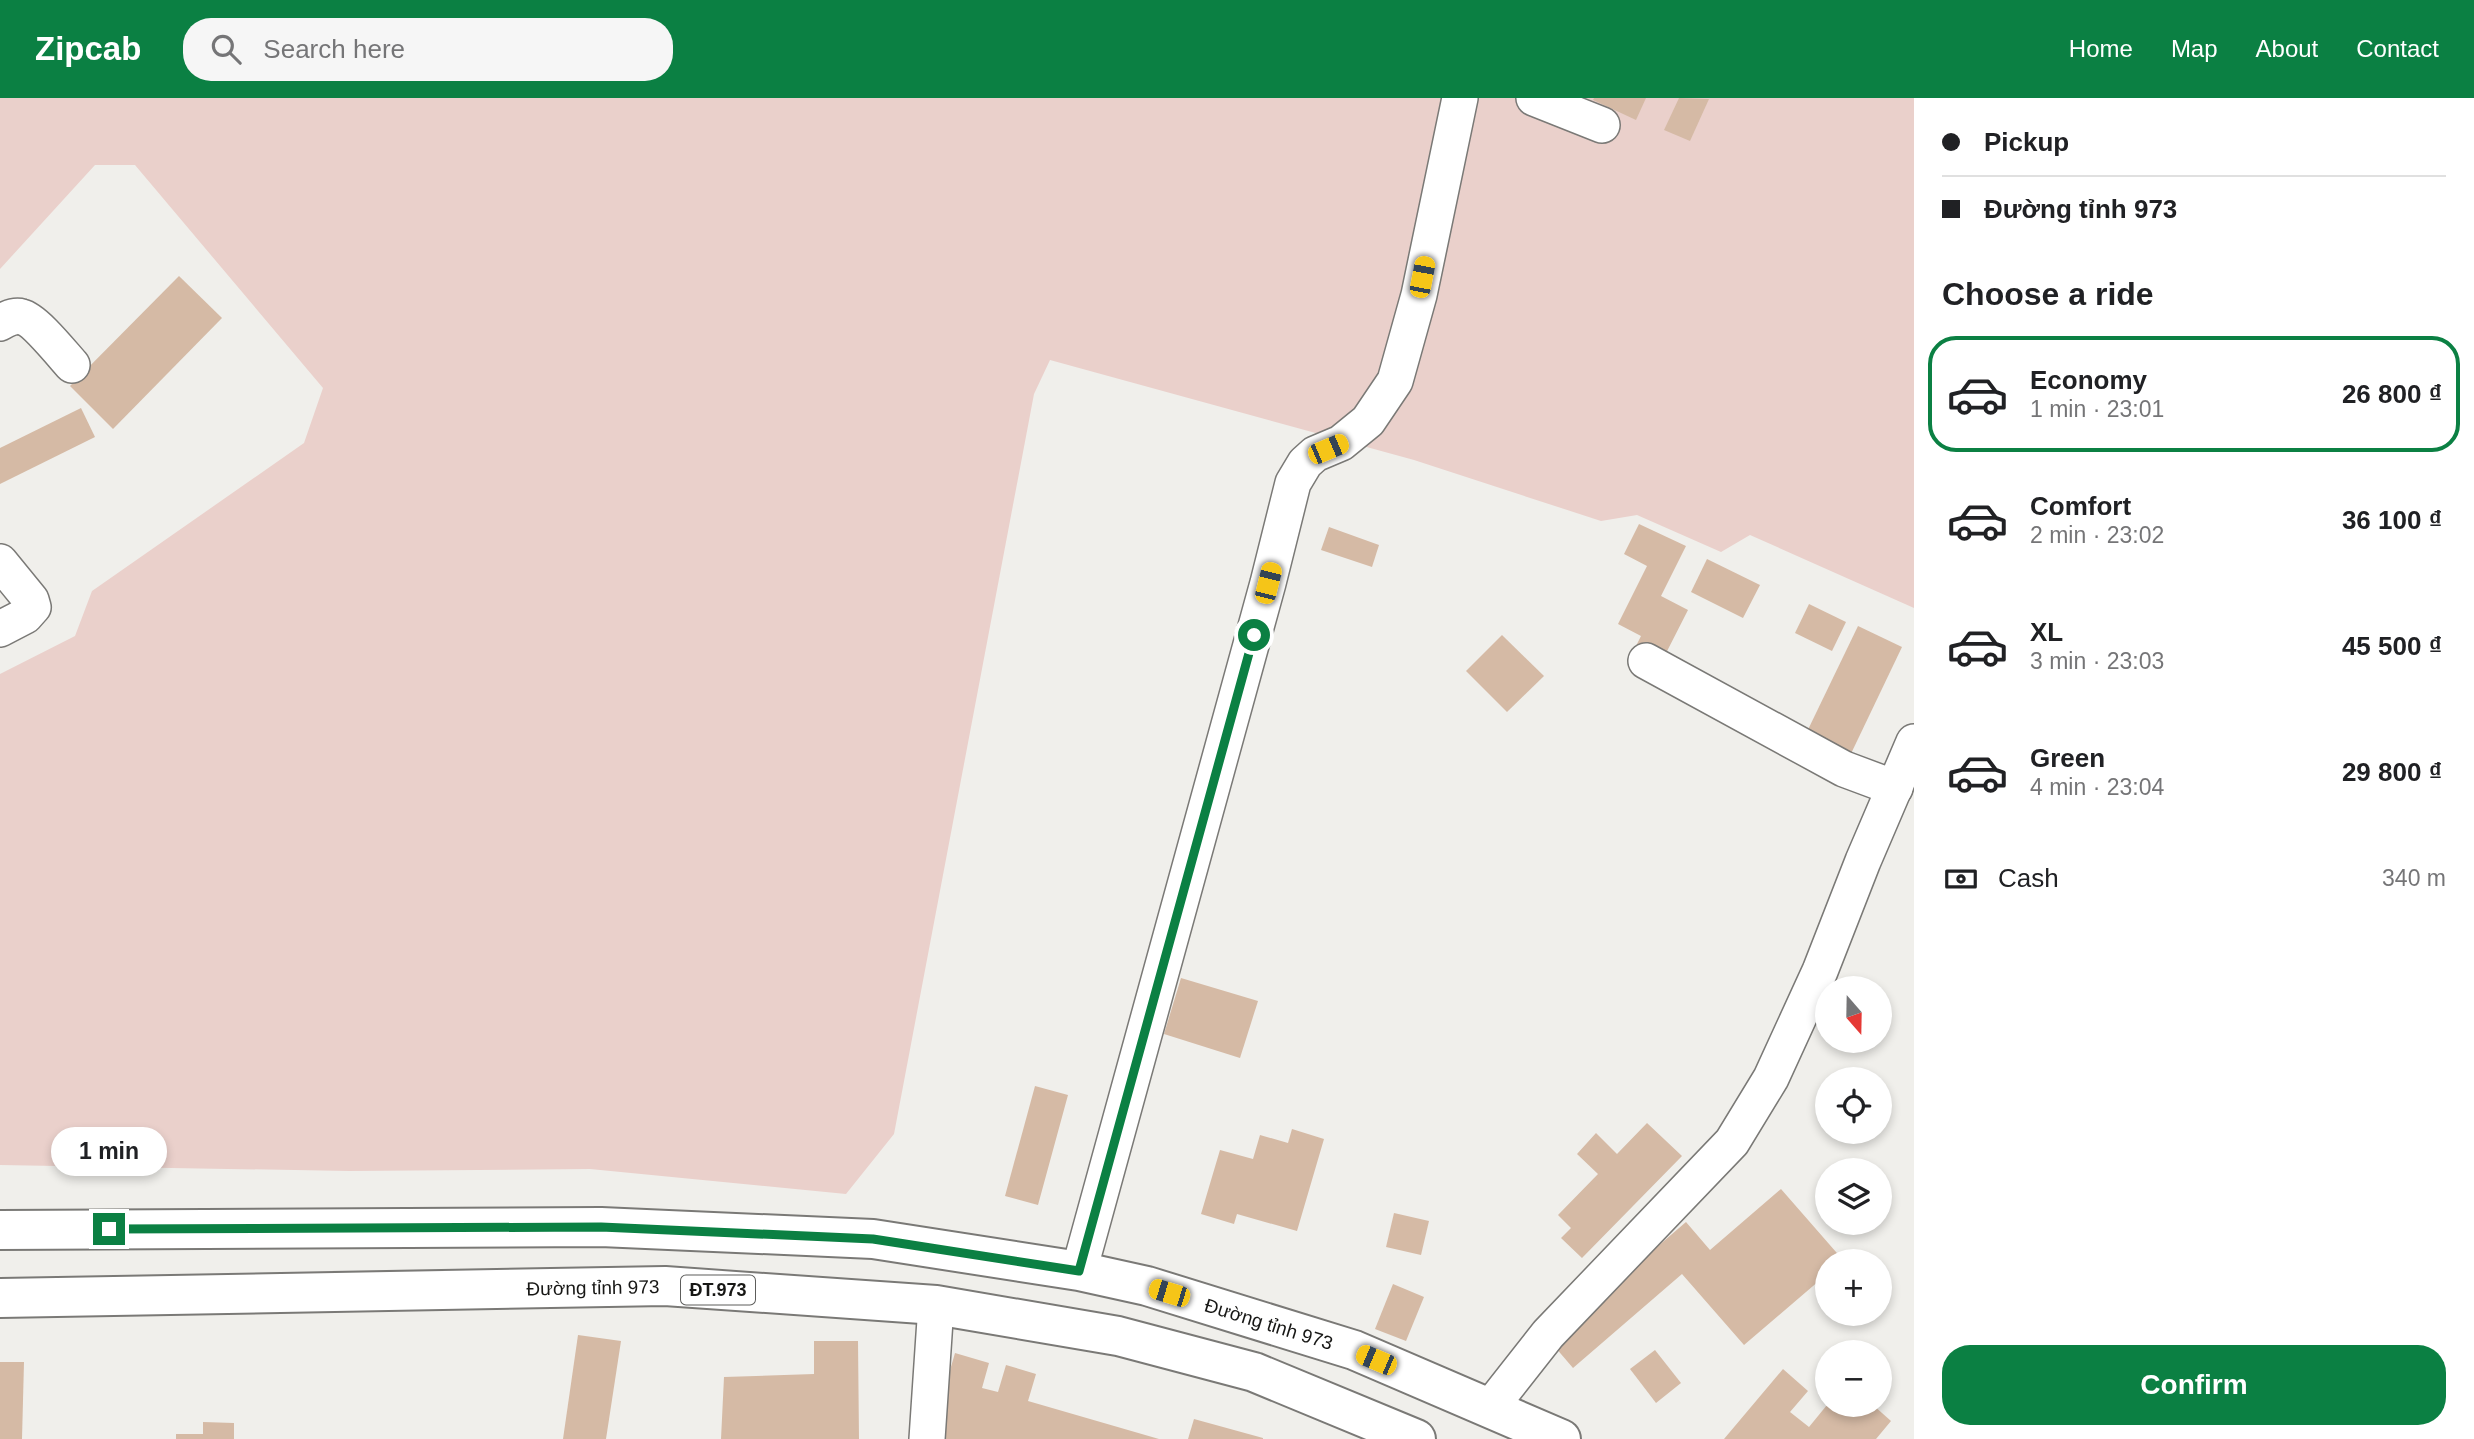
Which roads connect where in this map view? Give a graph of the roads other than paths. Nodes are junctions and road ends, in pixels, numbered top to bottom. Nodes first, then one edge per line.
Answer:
1 (1460, 98) edge
2 (1534, 98) edge
3 (1602, 125) dead end
4 (0, 323) edge
5 (72, 365) dead end
6 (0, 562) edge
7 (0, 629) edge
8 (1646, 662) dead end
9 (1914, 742) edge
10 (1895, 788) junction
11 (0, 1230) edge
12 (1079, 1271) junction
13 (0, 1298) edge
14 (936, 1305) junction
15 (1489, 1409) junction
16 (927, 1439) edge
17 (1416, 1439) edge
18 (1561, 1439) edge

1 - 12 street
2 - 3 street
4 - 5 street
6 - 7 street
8 - 10 street
9 - 10 street
10 - 15 street
11 - 12 main road, Đường tỉnh 973
12 - 15 main road, Đường tỉnh 973
13 - 14 main road, Đường tỉnh 973 / ĐT.973
14 - 16 street
14 - 17 main road, Đường tỉnh 973 / ĐT.973
15 - 18 main road, Đường tỉnh 973

